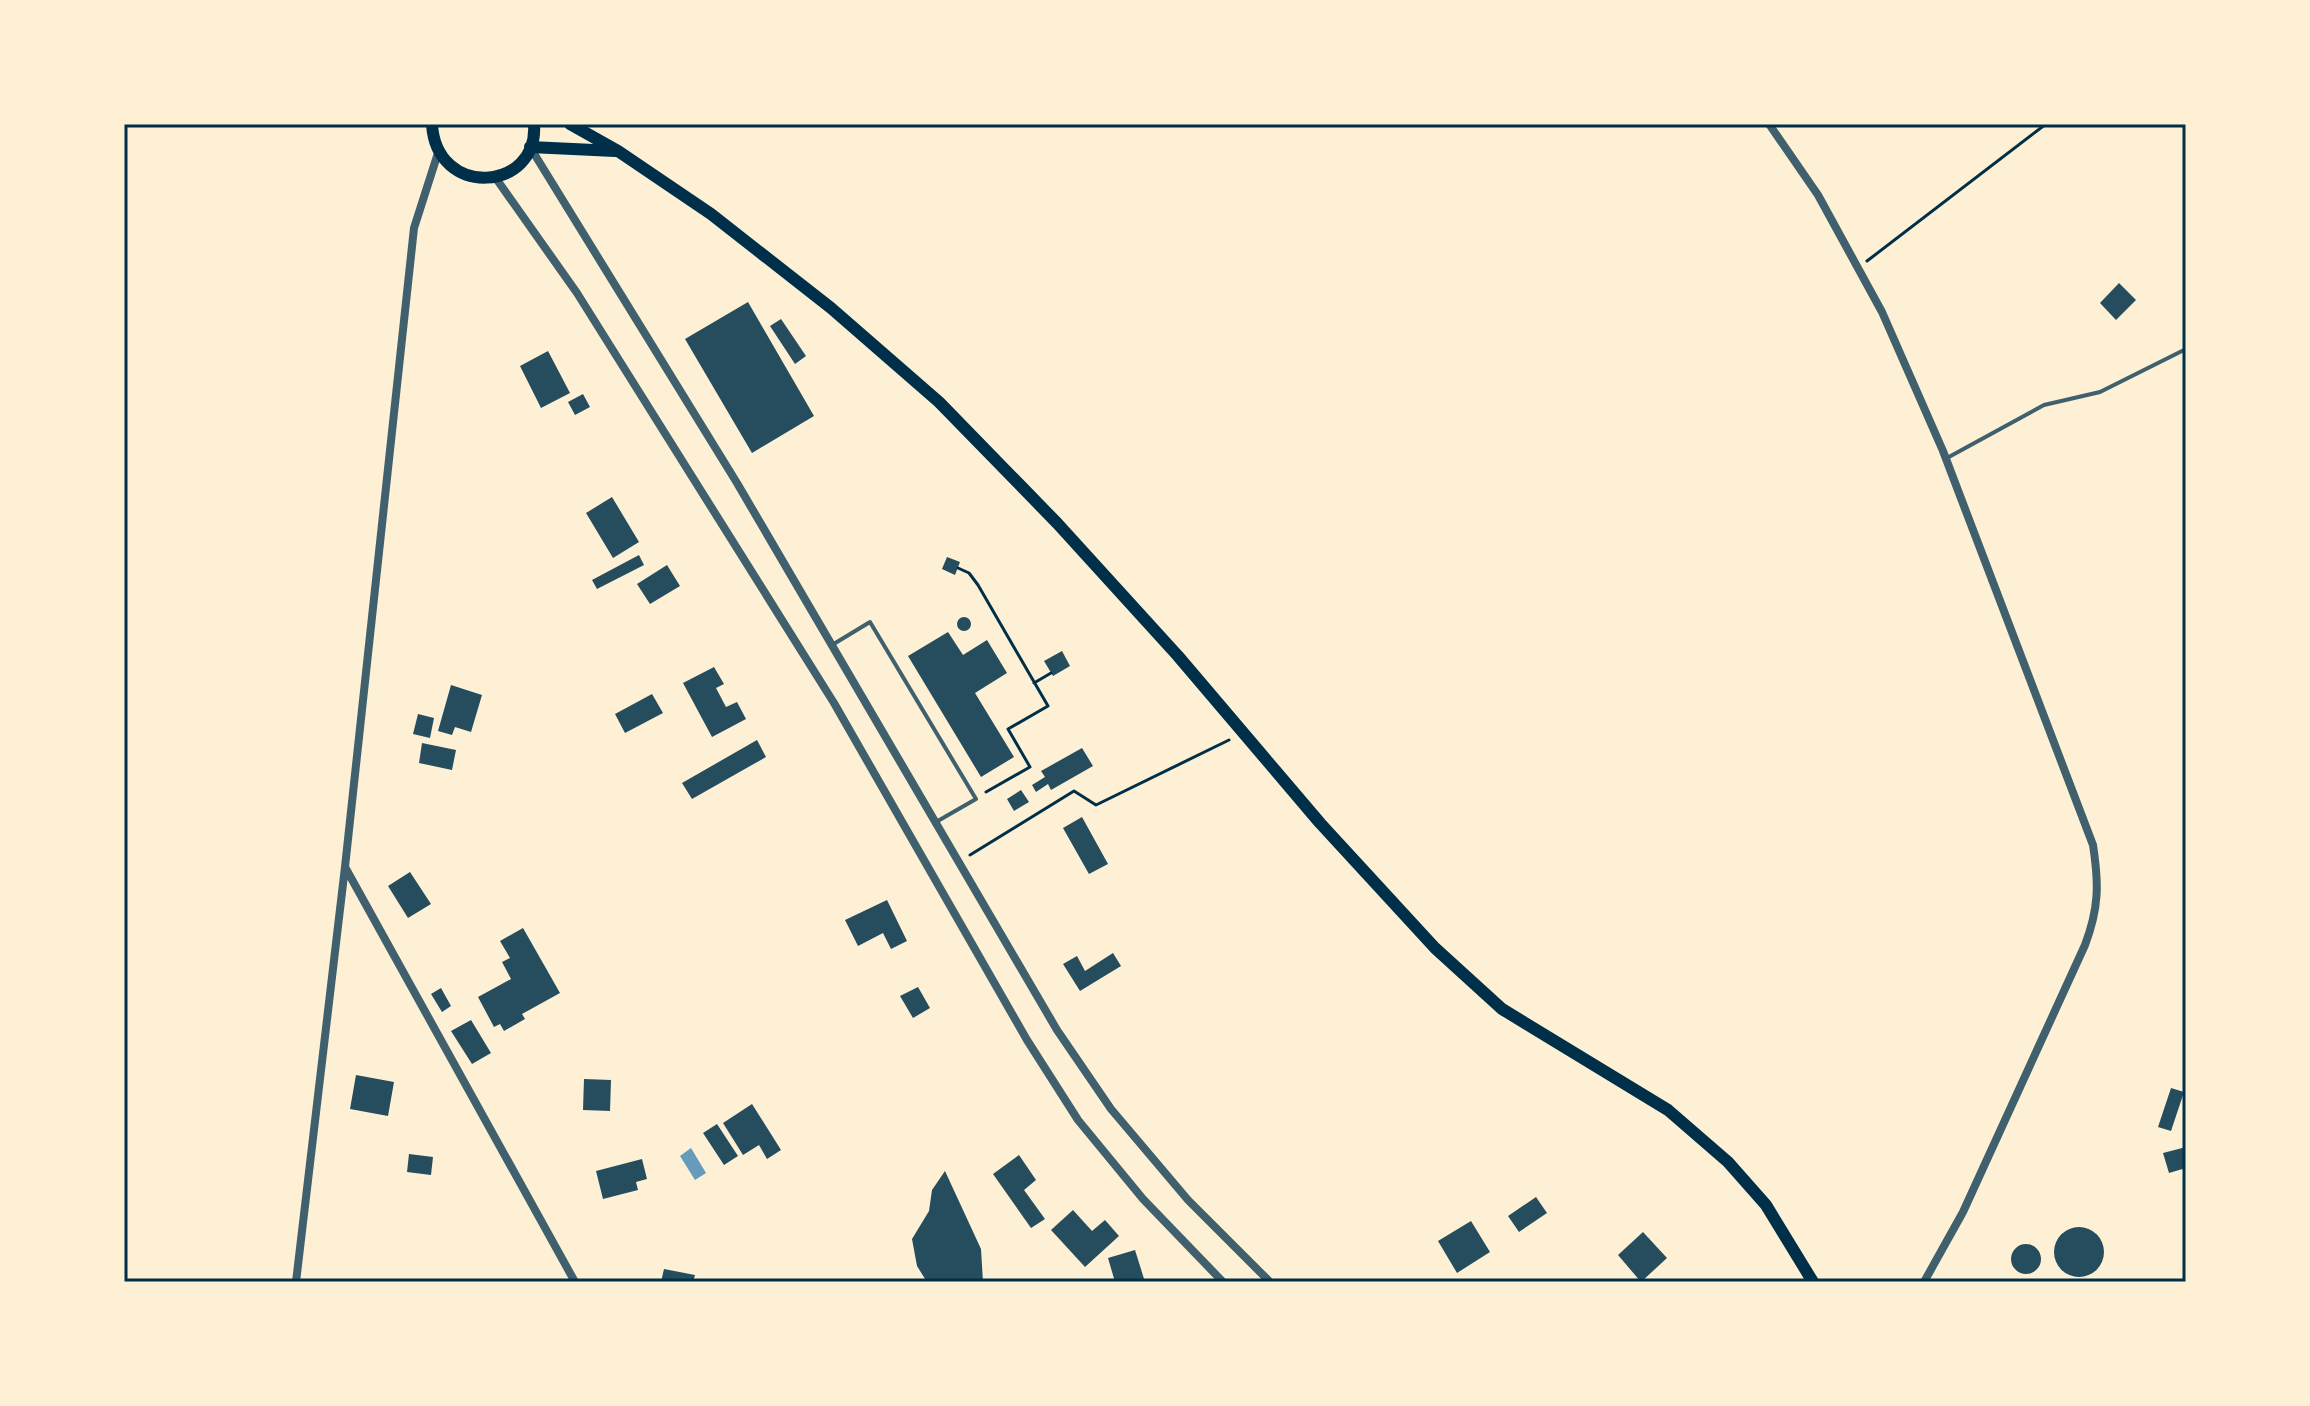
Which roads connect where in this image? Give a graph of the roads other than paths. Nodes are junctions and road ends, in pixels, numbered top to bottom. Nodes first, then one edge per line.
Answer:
1 (432, 124) edge
2 (534, 124) edge
3 (570, 124) edge
4 (1769, 124) edge
5 (530, 147) junction
6 (618, 151) junction
7 (438, 153) junction
8 (495, 177) junction
9 (2186, 349) edge
10 (1945, 459) junction
11 (832, 645) junction
12 (936, 822) junction
13 (345, 867) junction
14 (296, 1282) edge
15 (575, 1282) edge
16 (1223, 1282) edge
17 (1270, 1282) edge
18 (1813, 1282) edge
19 (1924, 1282) edge

1 - 7 main road
2 - 5 main road
3 - 6 main road
4 - 10 street
5 - 6 main road
5 - 8 main road
5 - 11 street
6 - 18 main road
7 - 8 main road
7 - 13 street
8 - 16 street
9 - 10 lane
10 - 19 street
11 - 12 street
11 - 12 lane
12 - 17 street
13 - 14 street
13 - 15 street

